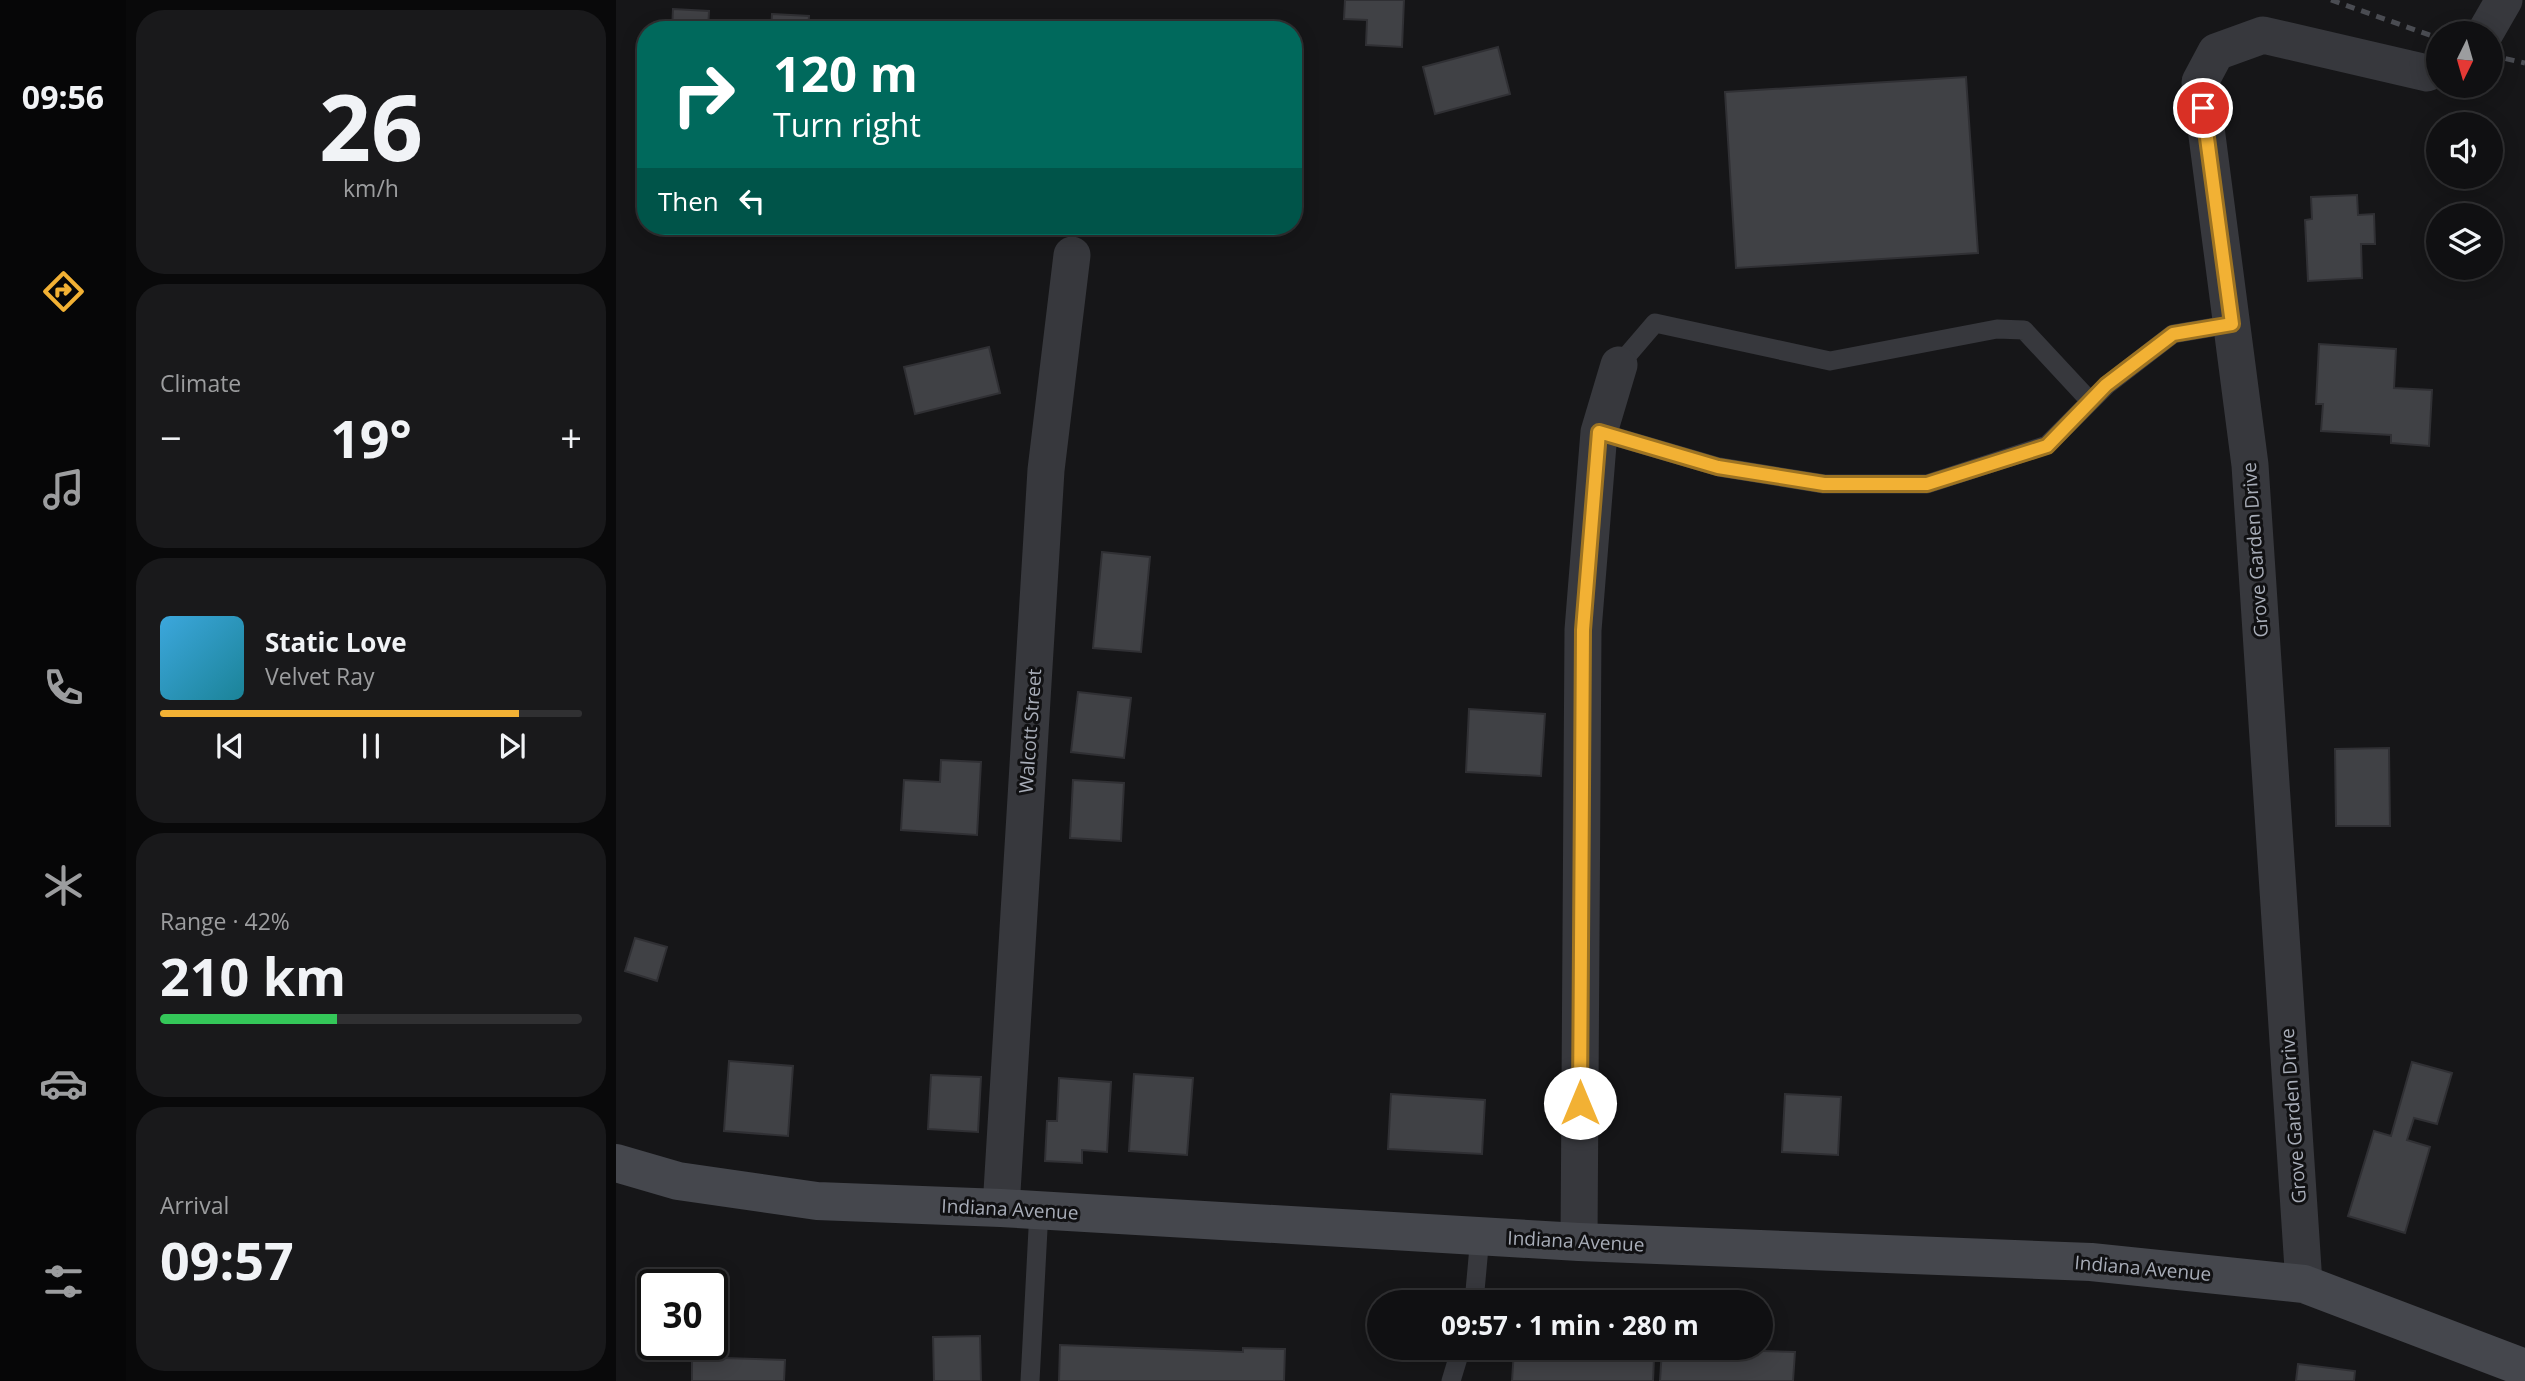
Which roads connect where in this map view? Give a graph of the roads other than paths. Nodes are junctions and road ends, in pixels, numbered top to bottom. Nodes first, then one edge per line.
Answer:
1 (2504, 0) edge
2 (2492, 21) edge
3 (2426, 73) edge
4 (1072, 255) dead end
5 (2232, 324) junction
6 (1619, 365) joint
7 (2090, 401) junction
8 (1599, 432) junction
9 (616, 1163) edge
10 (1001, 1208) junction
11 (1039, 1210) junction
12 (1480, 1236) junction
13 (1579, 1242) junction
14 (2304, 1284) junction
15 (1475, 1290) edge
16 (1457, 1360) edge
17 (2525, 1368) edge
18 (1030, 1381) edge
19 (1451, 1381) edge

1 - 2 street
3 - 5 street, Grove Garden Drive
4 - 10 street, Walcott Street
5 - 7 lane
5 - 14 street, Grove Garden Drive
6 - 7 lane
6 - 8 street
7 - 8 lane
8 - 13 street
9 - 10 main road, Indiana Avenue
10 - 11 main road, Indiana Avenue
11 - 12 main road, Indiana Avenue
11 - 18 lane
12 - 13 main road, Indiana Avenue
12 - 15 lane
13 - 14 main road, Indiana Avenue
14 - 17 main road, Indiana Avenue
16 - 19 lane

